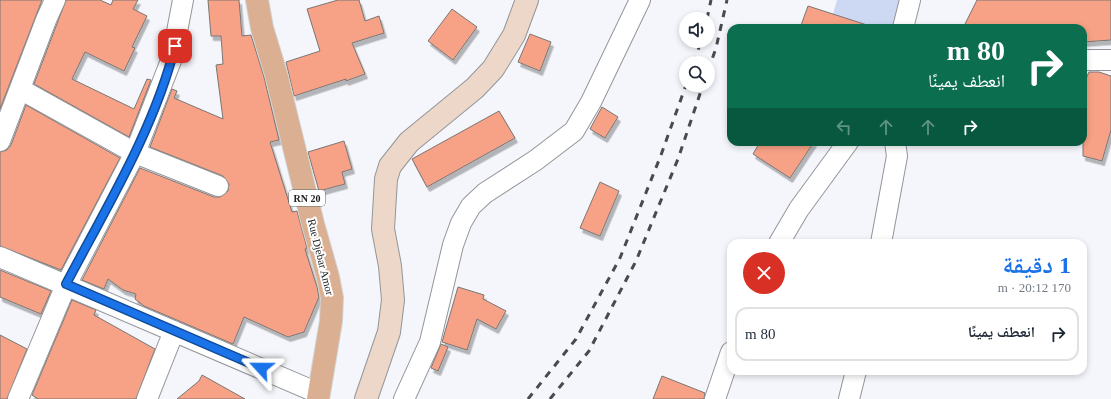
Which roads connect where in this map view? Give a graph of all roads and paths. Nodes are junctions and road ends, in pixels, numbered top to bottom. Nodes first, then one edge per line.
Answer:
1 (56, 0) edge
2 (183, 0) edge
3 (256, 0) edge
4 (527, 0) edge
5 (640, 0) edge
6 (910, 0) edge
7 (904, 24) edge
8 (1087, 60) edge
9 (1111, 60) edge
10 (20, 89) junction
11 (7, 110) edge
12 (0, 141) edge
13 (845, 146) edge
14 (896, 146) edge
15 (135, 153) junction
16 (218, 186) dead end
17 (781, 239) edge
18 (882, 239) edge
19 (0, 257) edge
20 (66, 284) junction
21 (174, 331) junction
22 (727, 364) edge
23 (855, 375) edge
24 (318, 396) edge
25 (18, 399) edge
26 (147, 399) edge
27 (366, 399) edge
28 (404, 399) edge
29 (715, 399) edge
30 (849, 399) edge

1 - 10 street
2 - 15 street
3 - 24 main road, Rue Djebar Amor / RN 20
4 - 27 street
5 - 28 street
6 - 7 street
8 - 9 street
10 - 11 street
10 - 15 street
11 - 12 street
13 - 17 street
14 - 18 street
15 - 16 street
15 - 20 street
19 - 20 street
20 - 21 street
20 - 25 street
21 - 24 street
21 - 26 street
22 - 29 street
23 - 30 street

